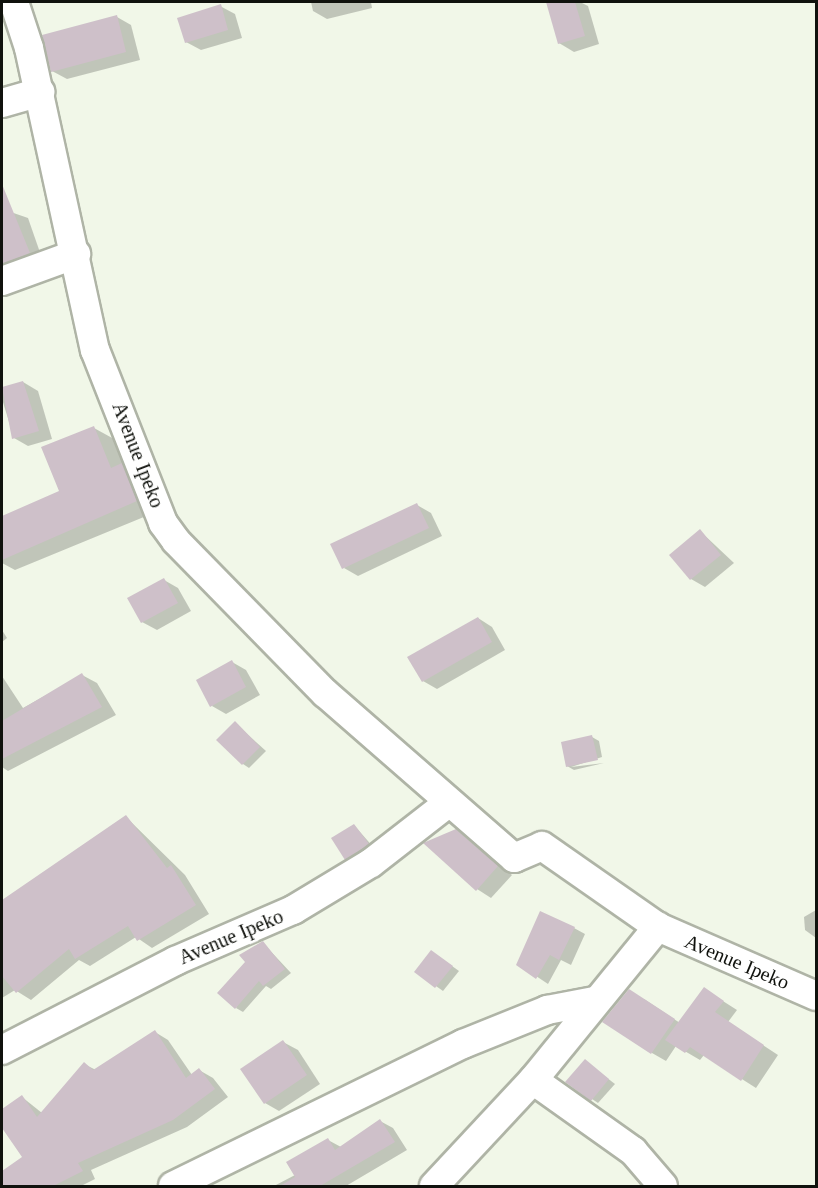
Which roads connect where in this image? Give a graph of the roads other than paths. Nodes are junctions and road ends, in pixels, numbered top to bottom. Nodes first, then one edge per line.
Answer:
1 (14, 2) edge
2 (40, 92) junction
3 (2, 103) edge
4 (76, 254) junction
5 (2, 281) edge
6 (448, 803) junction
7 (658, 927) junction
8 (816, 996) edge
9 (594, 1001) junction
10 (2, 1050) edge
11 (533, 1080) junction
12 (173, 1186) edge
13 (434, 1186) edge
14 (663, 1186) edge

1 - 2 street, Avenue Ipeko
2 - 3 street
2 - 4 street, Avenue Ipeko
4 - 5 street
4 - 6 street, Avenue Ipeko
6 - 7 street, Avenue Ipeko
6 - 10 street, Avenue Ipeko
7 - 8 street, Avenue Ipeko
7 - 9 street
9 - 11 street
9 - 12 street
11 - 13 street
11 - 14 street

